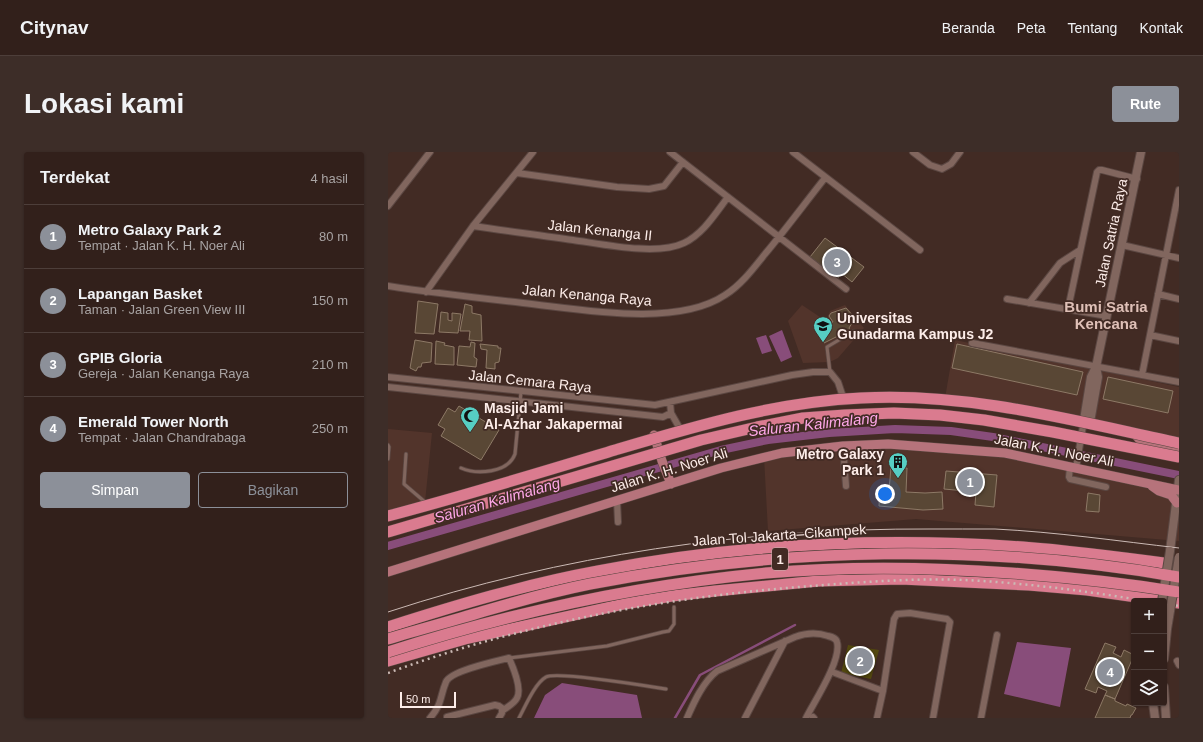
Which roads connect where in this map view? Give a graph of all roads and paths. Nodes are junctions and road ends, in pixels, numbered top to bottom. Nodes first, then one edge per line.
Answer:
1 (430, 152) edge
2 (533, 152) edge
3 (670, 152) edge
4 (793, 152) edge
5 (913, 152) edge
6 (960, 152) edge
7 (1141, 152) edge
8 (683, 162) junction
9 (517, 173) junction
10 (825, 178) junction
11 (1136, 179) junction
12 (1179, 190) edge
13 (728, 197) junction
14 (388, 206) edge
15 (1176, 215) edge
16 (473, 226) junction
17 (779, 237) junction
18 (1122, 245) junction
19 (920, 250) dead end
20 (1080, 250) junction
21 (1166, 255) junction
22 (1179, 258) edge
23 (388, 286) edge
24 (846, 289) dead end
25 (426, 292) junction
26 (1158, 294) junction
27 (1006, 299) dead end
28 (1179, 299) edge
29 (1029, 303) junction
30 (1068, 309) junction
31 (1107, 316) junction
32 (854, 331) dead end
33 (1150, 335) junction
34 (1179, 341) edge
35 (972, 343) dead end
36 (1096, 367) junction
37 (830, 372) junction
38 (1142, 375) junction
39 (388, 377) edge
40 (1179, 382) edge
41 (388, 388) edge
42 (521, 392) junction
43 (843, 397) junction
44 (670, 402) junction
45 (520, 403) junction
46 (672, 413) junction
47 (1087, 421) junction
48 (680, 427) junction
49 (1131, 429) junction
50 (654, 435) junction
51 (1179, 439) edge
52 (1179, 443) edge
53 (388, 445) edge
54 (843, 446) junction
55 (1179, 450) edge
56 (406, 454) dead end
57 (1179, 457) edge
58 (388, 459) edge
59 (1075, 466) junction
60 (461, 468) dead end
61 (670, 481) junction
62 (1146, 482) junction
63 (1178, 485) edge
64 (846, 486) dead end
65 (1106, 487) dead end
66 (618, 501) junction
67 (425, 502) junction
68 (1177, 503) junction
69 (388, 512) edge
70 (388, 516) edge
71 (618, 522) dead end
72 (388, 532) edge
73 (1179, 557) edge
74 (1179, 565) edge
75 (388, 572) edge
76 (1179, 577) edge
77 (1179, 592) edge
78 (1162, 598) edge
79 (1179, 603) edge
80 (674, 607) dead end
81 (388, 627) edge
82 (1166, 634) edge
83 (998, 635) dead end
84 (388, 639) edge
85 (785, 641) junction
86 (388, 652) edge
87 (509, 658) junction
88 (388, 661) edge
89 (835, 673) dead end
90 (666, 689) dead end
91 (883, 691) junction
92 (1153, 706) edge
93 (1165, 706) edge
94 (438, 709) junction
95 (502, 711) junction
96 (448, 717) edge
97 (430, 718) edge
98 (499, 718) edge
99 (519, 718) edge
100 (687, 718) edge
101 (745, 718) edge
102 (806, 718) edge
103 (877, 718) edge
104 (932, 718) edge
105 (981, 718) edge
106 (1155, 718) edge
107 (1166, 718) edge

1 - 14 street
2 - 9 street
3 - 8 street
4 - 10 street
5 - 6 street
7 - 11 street, Jalan Satria Raya
8 - 9 street
8 - 13 street
9 - 16 street
10 - 17 street, Jalan Kenanga Raya
10 - 19 street
11 - 18 street, Jalan Satria Raya
11 - 20 street
12 - 15 street
13 - 16 street, Jalan Kenanga II
13 - 17 street
15 - 21 street
16 - 25 street
17 - 24 street
17 - 25 street, Jalan Kenanga Raya
18 - 21 street
18 - 31 street, Jalan Satria Raya
20 - 29 street
20 - 30 street
21 - 22 street
21 - 26 street
23 - 25 street, Jalan Kenanga Raya
26 - 28 street
26 - 33 street
27 - 29 street
29 - 30 street
30 - 31 street
31 - 36 street, Jalan Satria Raya
32 - 37 lane
33 - 34 street
33 - 38 street
35 - 36 street
36 - 38 street
36 - 47 street, Jalan Satria Raya
37 - 43 street
37 - 44 street, Jalan Cemara Raya
38 - 40 street
39 - 42 street, Jalan Cemara Raya
41 - 45 street, Jalan Cemara Raya
42 - 44 street, Jalan Cemara Raya
42 - 45 lane
43 - 47 main road
43 - 48 main road
44 - 46 street
45 - 46 street, Jalan Cemara Raya
45 - 60 lane
46 - 48 street
47 - 49 main road
47 - 59 street
48 - 50 main road
49 - 51 main road
49 - 55 main road
50 - 61 main road
50 - 67 main road
52 - 70 highway, bridge
53 - 58 lane
54 - 59 main road, Jalan K. H. Noer Ali
54 - 61 main road, Jalan K. H. Noer Ali
54 - 64 street
56 - 67 lane
57 - 72 highway, bridge
59 - 62 main road, Jalan K. H. Noer Ali
59 - 65 street
61 - 66 main road, Jalan K. H. Noer Ali
62 - 63 main road, Jalan K. H. Noer Ali
62 - 68 main road
63 - 68 street
66 - 71 street
66 - 75 main road, Jalan K. H. Noer Ali
67 - 69 main road
68 - 78 street, bridge
73 - 82 street, bridge
74 - 81 highway, Jalan Tol Jakarta–Cikampek / 1
76 - 84 highway, 1, bridge
77 - 86 highway, 1, bridge
79 - 88 highway, 1
80 - 87 lane
83 - 105 street
85 - 100 street
85 - 101 street
85 - 102 street
87 - 94 street
87 - 95 street
89 - 91 street
90 - 99 lane
91 - 103 street
91 - 104 street
92 - 106 street
93 - 107 street
94 - 96 street
94 - 97 street
95 - 96 street
95 - 98 street

